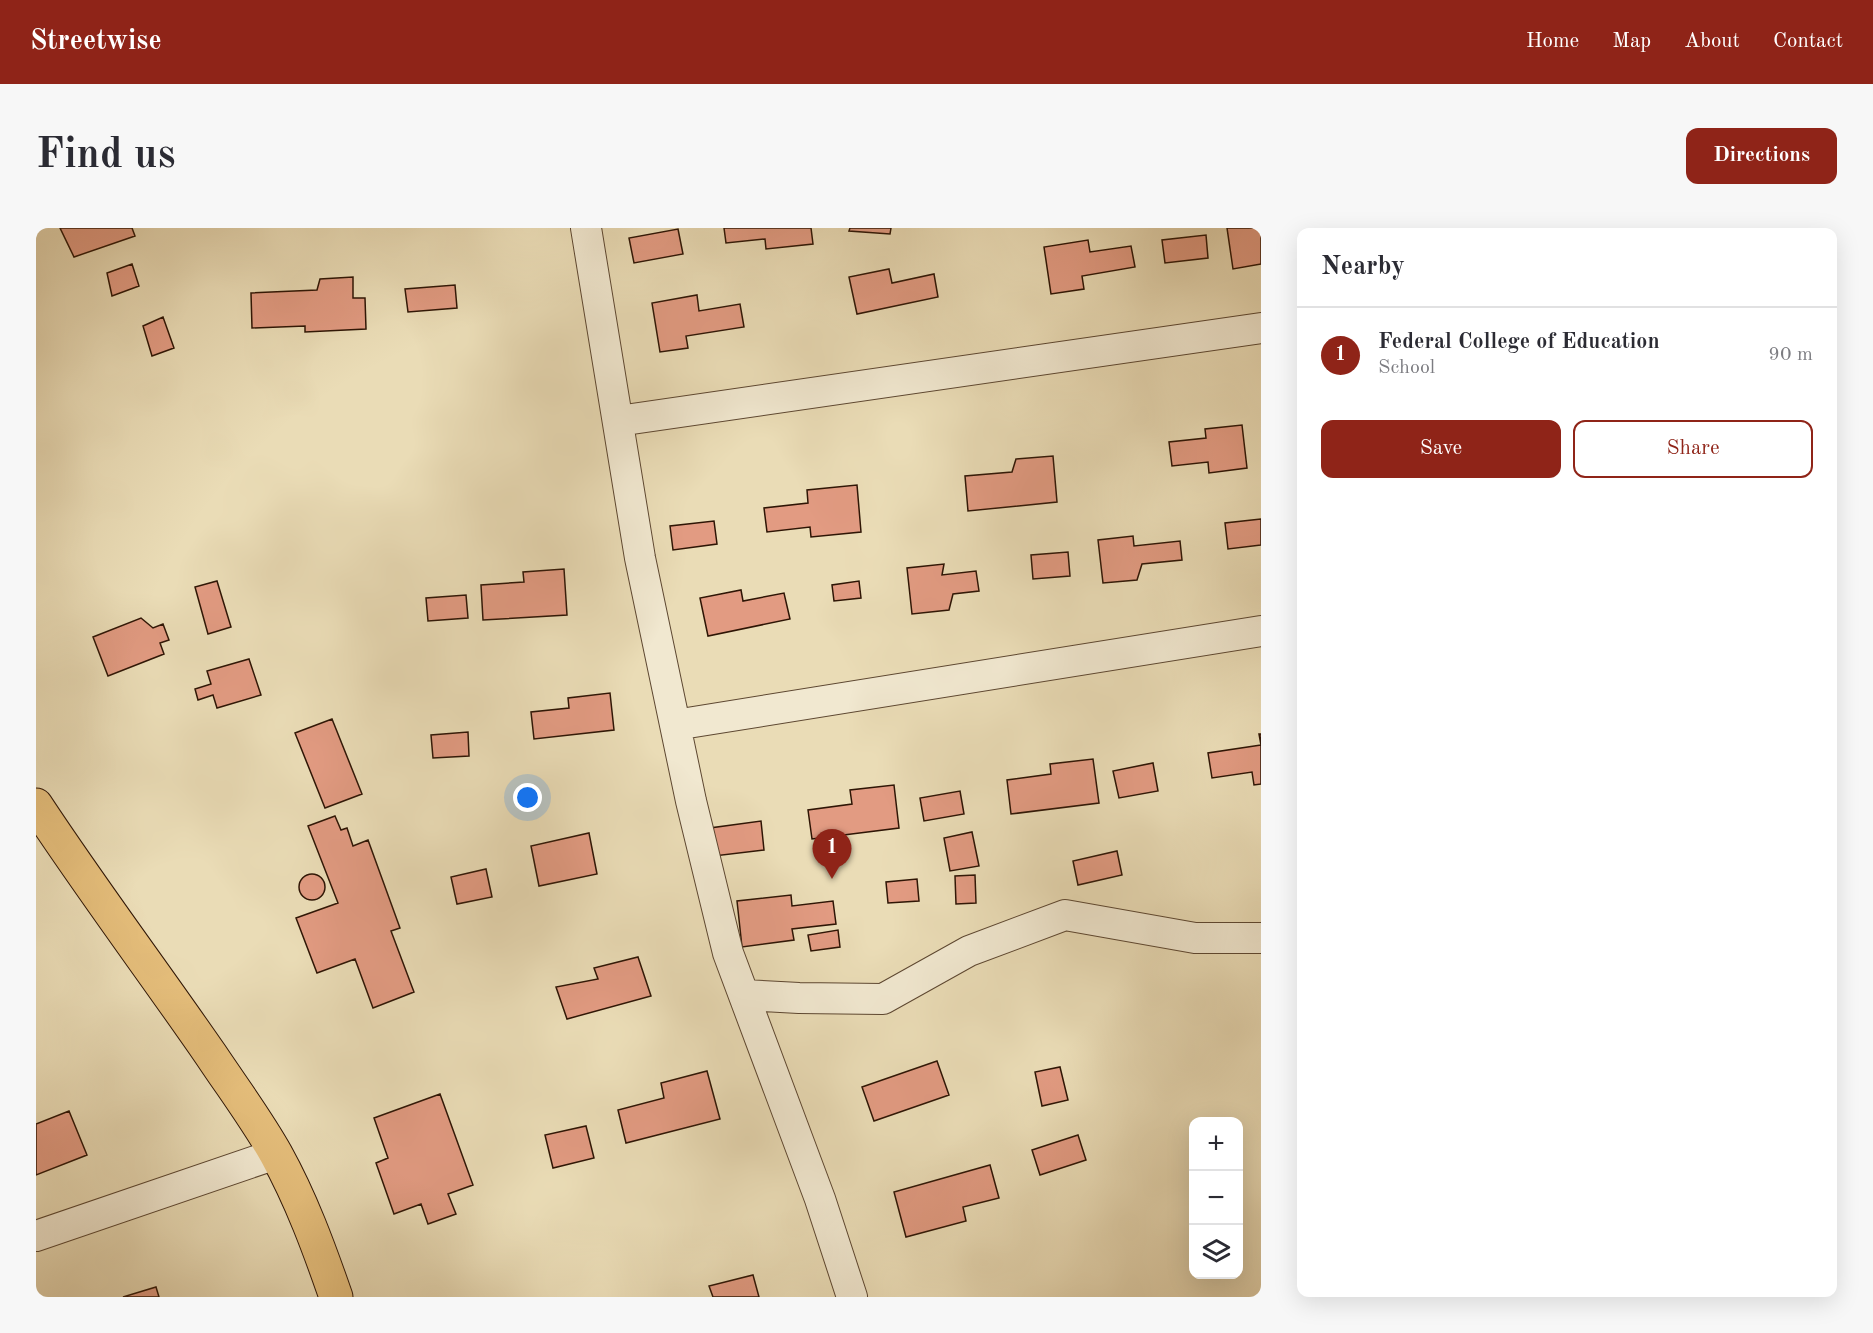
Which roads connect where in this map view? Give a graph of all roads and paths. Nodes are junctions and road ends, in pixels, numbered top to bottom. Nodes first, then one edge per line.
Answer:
1 (586, 228) edge
2 (1261, 328) edge
3 (618, 421) junction
4 (1261, 631) edge
5 (675, 725) junction
6 (36, 805) edge
7 (1261, 938) edge
8 (744, 995) junction
9 (276, 1154) junction
10 (36, 1236) edge
11 (336, 1297) edge
12 (852, 1297) edge

1 - 3 street
2 - 3 street
3 - 5 street
4 - 5 street
5 - 8 street
6 - 9 main road
7 - 8 street
8 - 12 street
9 - 10 street
9 - 11 main road

